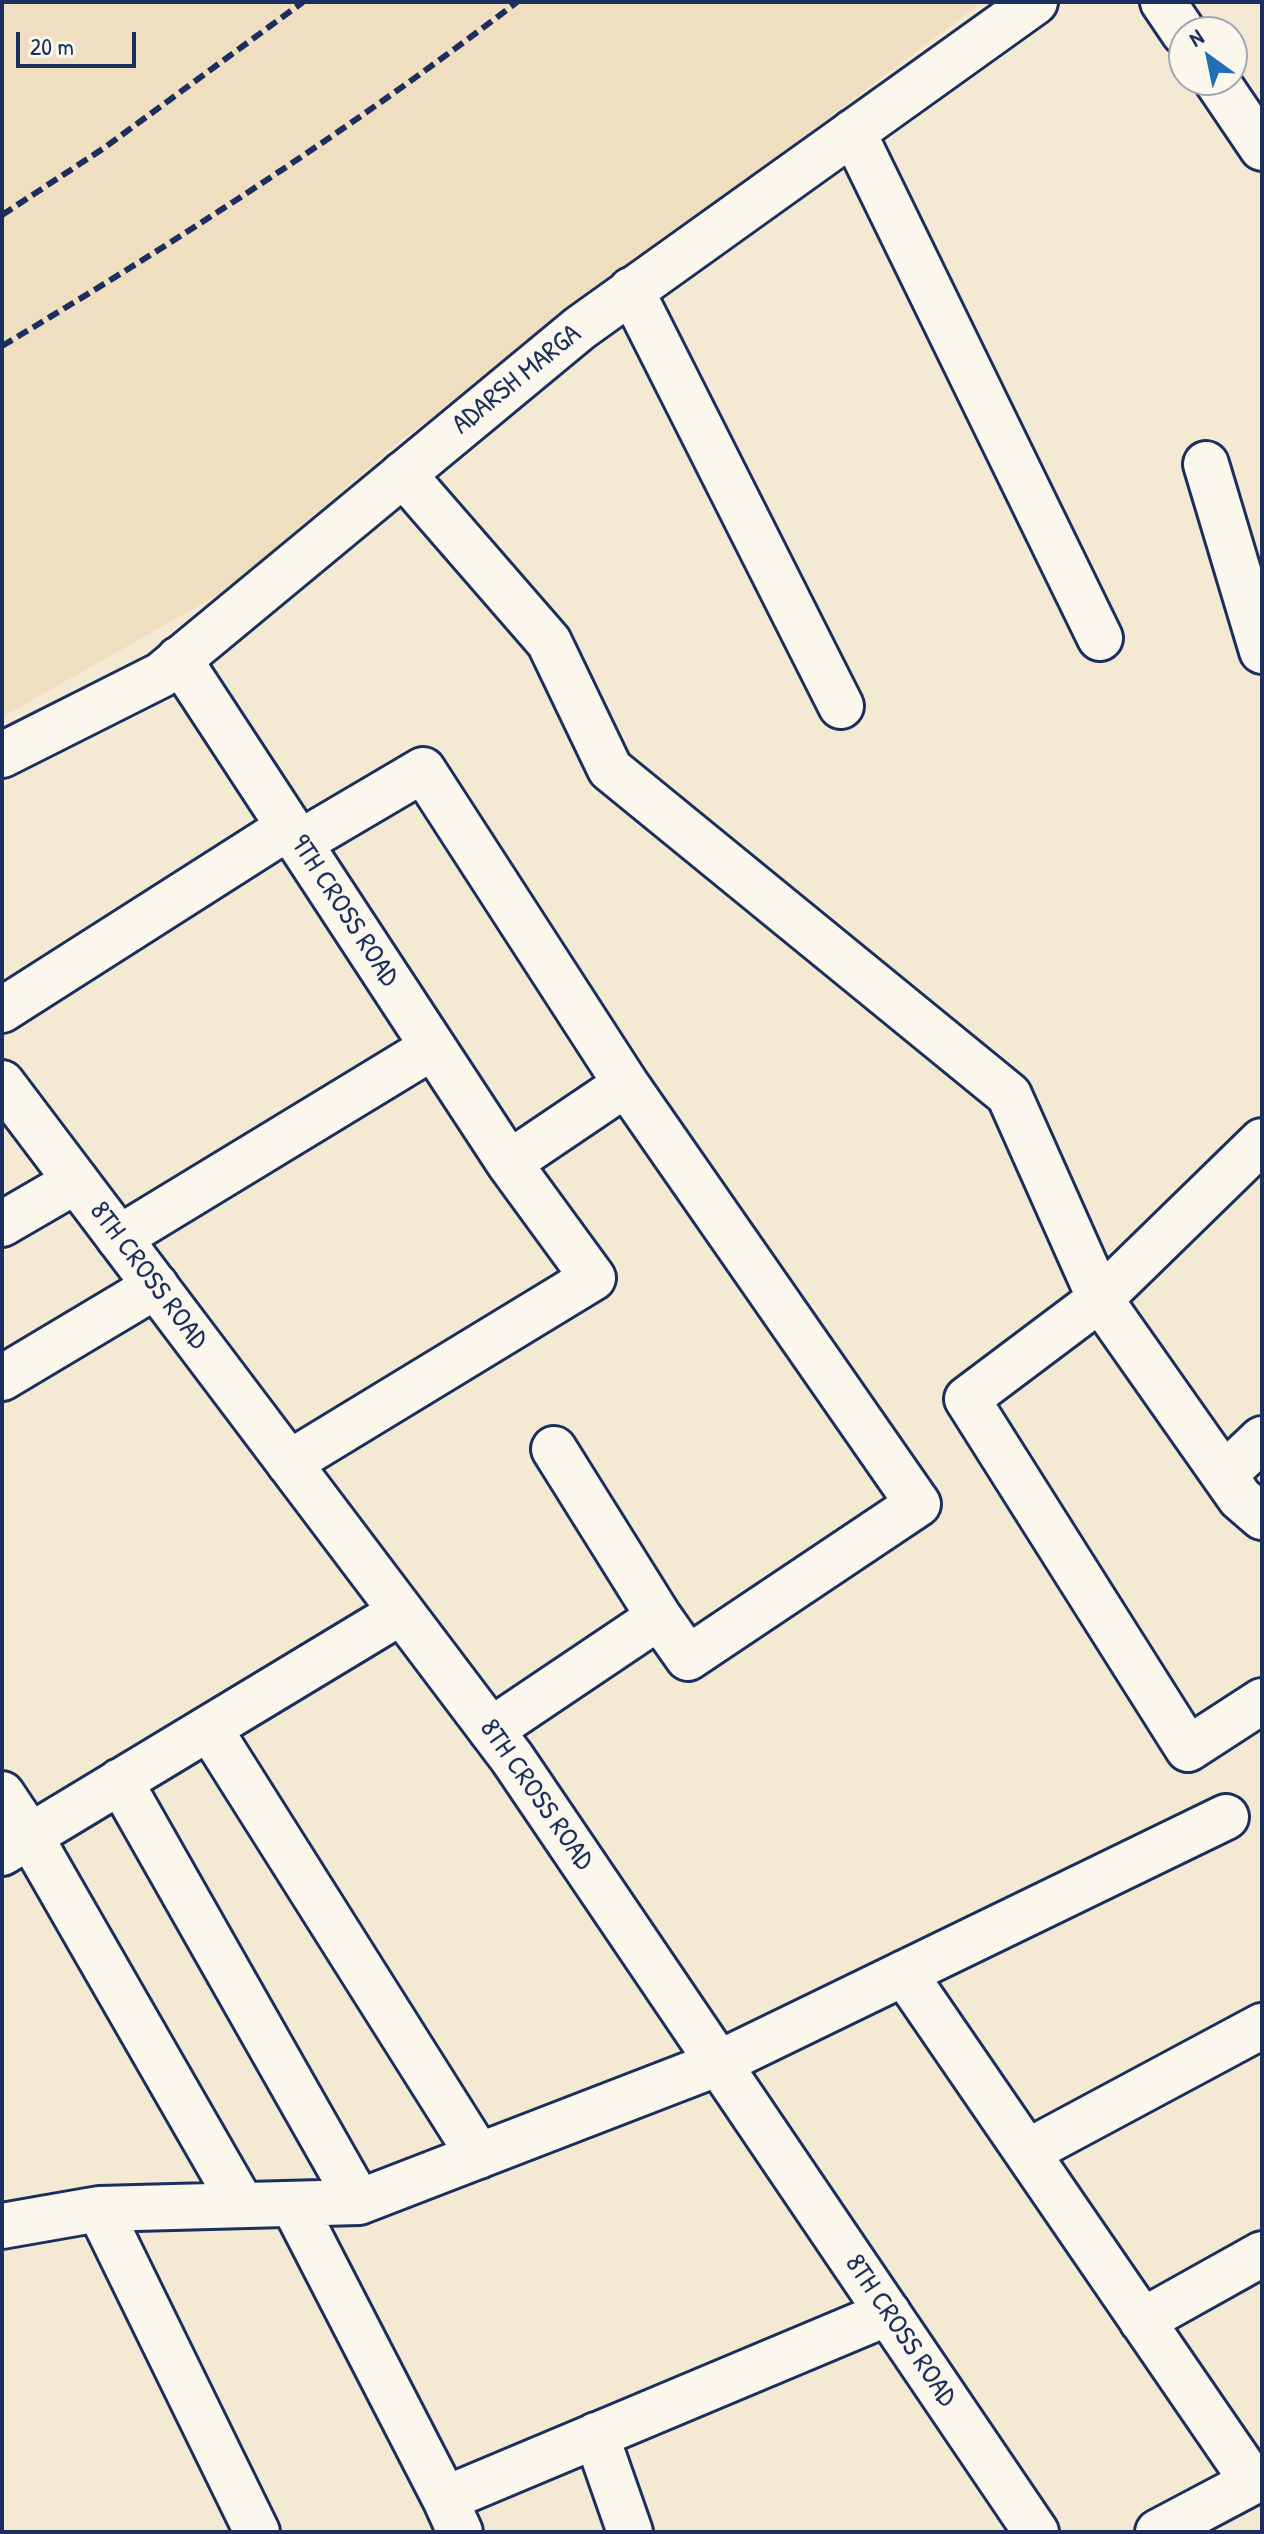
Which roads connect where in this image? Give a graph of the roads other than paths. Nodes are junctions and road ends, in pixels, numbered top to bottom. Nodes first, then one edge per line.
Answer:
1 (1035, 2) edge
2 (1227, 96) edge
3 (853, 132) junction
4 (1262, 148) edge
5 (631, 290) junction
6 (1206, 464) dead end
7 (403, 474) junction
8 (1100, 638) dead end
9 (1262, 651) edge
10 (179, 659) junction
11 (841, 706) dead end
12 (2, 755) edge
13 (294, 835) junction
14 (2, 1010) edge
15 (433, 1047) junction
16 (2, 1083) edge
17 (626, 1084) junction
18 (1262, 1141) edge
19 (509, 1163) junction
20 (76, 1181) junction
21 (2, 1224) edge
22 (119, 1238) junction
23 (156, 1286) junction
24 (1100, 1299) junction
25 (2, 1378) edge
26 (1262, 1439) edge
27 (554, 1449) dead end
28 (289, 1463) junction
29 (1224, 1475) junction
30 (1262, 1517) edge
31 (401, 1612) junction
32 (659, 1617) junction
33 (1262, 1701) edge
34 (209, 1728) junction
35 (491, 1730) junction
36 (120, 1781) junction
37 (2, 1794) edge
38 (1226, 1817) dead end
39 (16, 1845) edge
40 (904, 1973) junction
41 (1262, 2026) edge
42 (719, 2063) junction
43 (1027, 2152) junction
44 (479, 2156) junction
45 (359, 2202) junction
46 (293, 2204) junction
47 (242, 2205) junction
48 (99, 2209) junction
49 (2, 2226) edge
50 (1262, 2254) edge
51 (888, 2313) junction
52 (1142, 2321) junction
53 (596, 2435) junction
54 (1258, 2480) edge
55 (452, 2515) edge
56 (257, 2532) edge
57 (630, 2532) edge
58 (1036, 2532) edge
59 (1158, 2532) edge

1 - 3 street, ADARSH MARGA
2 - 4 street
3 - 5 street, ADARSH MARGA
3 - 8 street
5 - 7 street, ADARSH MARGA
5 - 11 street
6 - 9 street
7 - 10 street, ADARSH MARGA
7 - 24 street
10 - 12 street, ADARSH MARGA
10 - 13 street, 9TH CROSS ROAD
13 - 14 street
13 - 15 street, 9TH CROSS ROAD
13 - 17 street
15 - 19 street, 9TH CROSS ROAD
15 - 22 street
16 - 20 street, 8TH CROSS ROAD
17 - 19 street
17 - 32 street
18 - 24 street
19 - 28 street, 9TH CROSS ROAD
20 - 21 street
20 - 22 street, 8TH CROSS ROAD
22 - 23 street, 8TH CROSS ROAD
23 - 25 street
23 - 28 street, 8TH CROSS ROAD
24 - 29 street
24 - 33 street
26 - 29 street
27 - 32 street
28 - 31 street, 8TH CROSS ROAD
29 - 30 street
31 - 34 street
31 - 35 street, 8TH CROSS ROAD
32 - 35 street
34 - 36 street
34 - 44 street
35 - 42 street, 8TH CROSS ROAD
36 - 39 street
36 - 45 street
37 - 39 street
38 - 40 street
39 - 47 street
40 - 42 street
40 - 43 street
41 - 43 street
42 - 44 street
42 - 51 street, 8TH CROSS ROAD
43 - 52 street
44 - 45 street
45 - 46 street
46 - 47 street
46 - 55 street
47 - 48 street
48 - 49 street
48 - 56 street
50 - 52 street
51 - 53 street
51 - 58 street, 8TH CROSS ROAD
52 - 54 street
53 - 55 street
53 - 57 street
54 - 59 street

